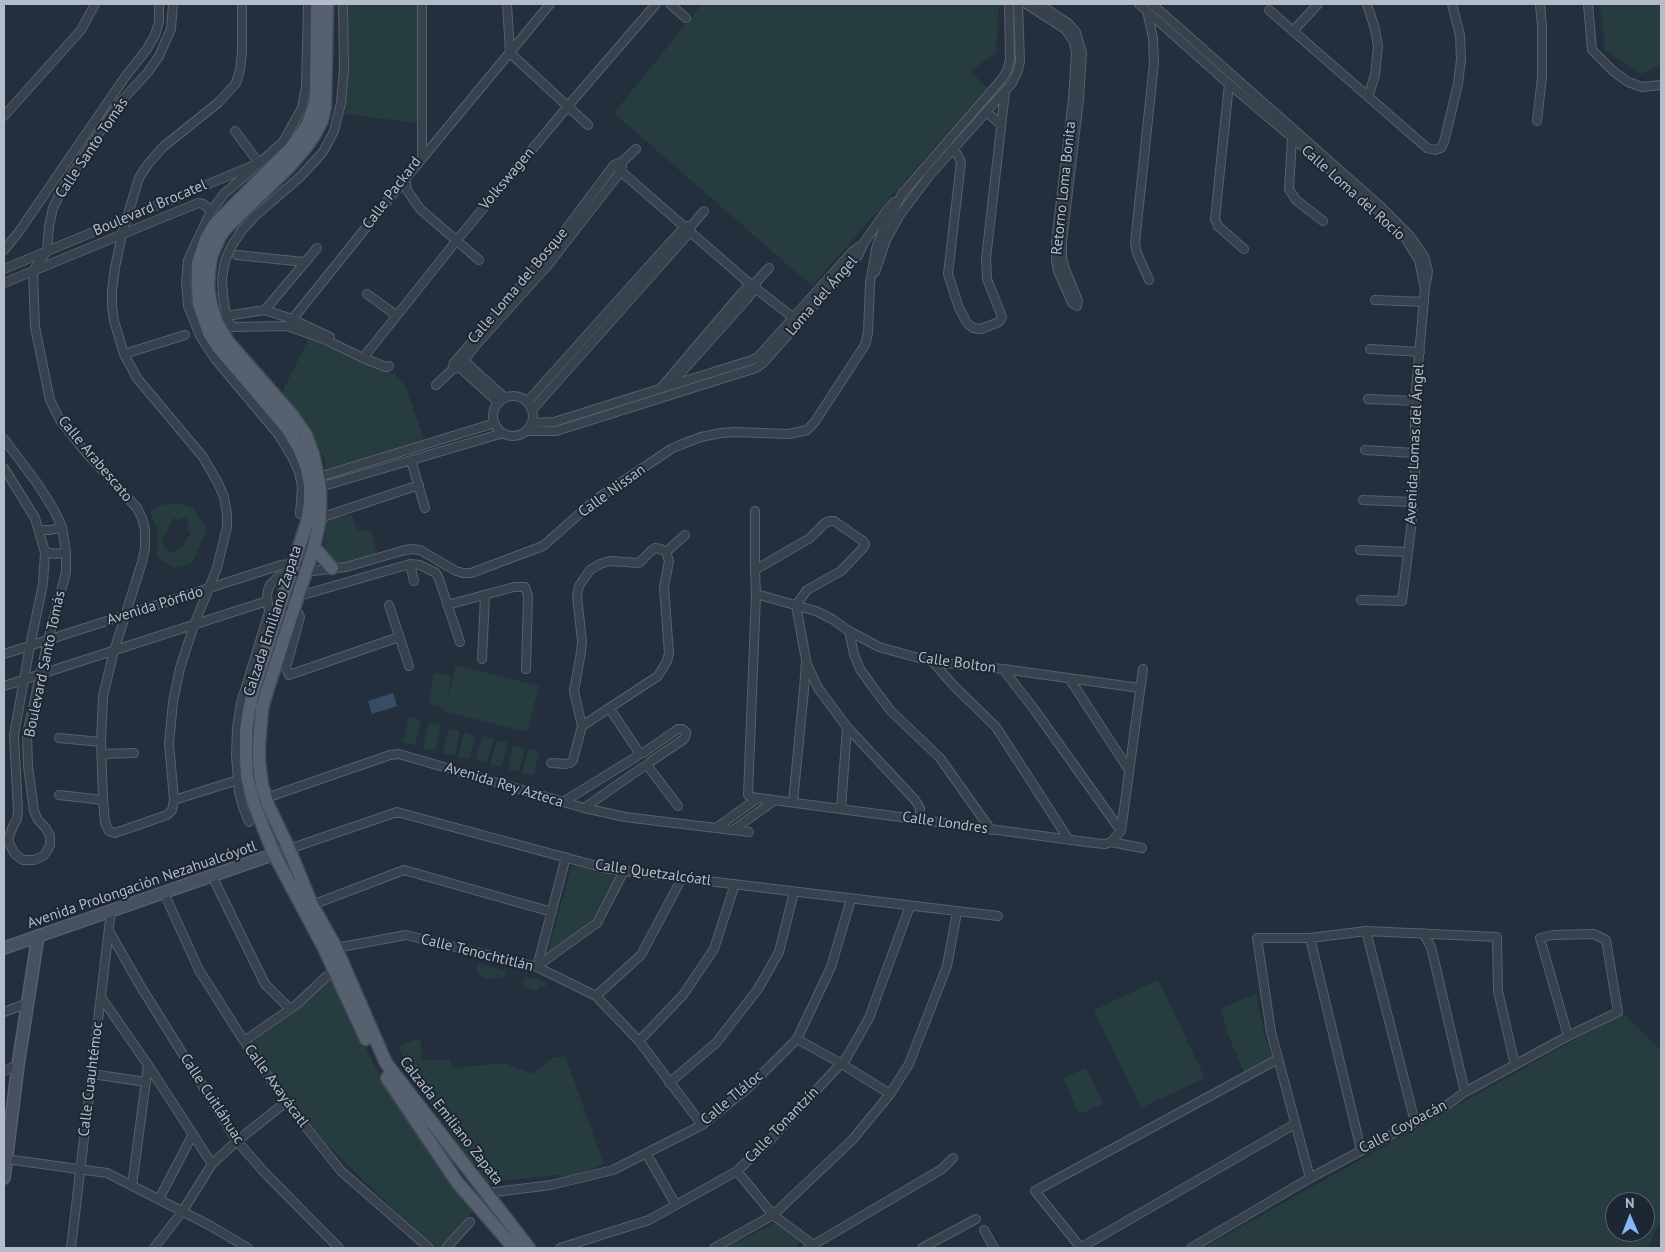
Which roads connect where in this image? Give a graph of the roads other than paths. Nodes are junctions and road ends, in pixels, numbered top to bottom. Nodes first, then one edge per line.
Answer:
1 (95, 4) edge
2 (159, 4) edge
3 (173, 4) edge
4 (242, 4) edge
5 (308, 4) edge
6 (317, 4) edge
7 (327, 4) edge
8 (343, 4) edge
9 (422, 4) edge
10 (507, 4) edge
11 (550, 4) edge
12 (656, 4) edge
13 (670, 4) edge
14 (1009, 4) edge
15 (1018, 4) edge
16 (1026, 4) edge
17 (1039, 4) edge
18 (1139, 4) edge
19 (1318, 4) edge
20 (1367, 4) edge
21 (1452, 4) edge
22 (1540, 4) edge
23 (1588, 4) edge
24 (1150, 7) edge
25 (1269, 10) dead end
26 (686, 18) dead end
27 (1293, 31) junction
28 (510, 53) junction
29 (1229, 84) junction
30 (1661, 85) edge
31 (1005, 92) junction
32 (1368, 97) junction
33 (568, 106) junction
34 (987, 112) junction
35 (4, 116) edge
36 (1537, 121) dead end
37 (588, 125) dead end
38 (1001, 126) junction
39 (235, 131) dead end
40 (1294, 135) junction
41 (636, 149) dead end
42 (952, 150) junction
43 (422, 159) junction
44 (623, 161) junction
45 (259, 163) junction
46 (614, 165) junction
47 (621, 171) junction
48 (405, 179) junction
49 (904, 191) junction
50 (913, 196) junction
51 (210, 211) junction
52 (704, 211) dead end
53 (128, 217) junction
54 (1323, 221) dead end
55 (689, 228) junction
56 (122, 234) junction
57 (456, 240) junction
58 (317, 248) dead end
59 (1244, 248) dead end
60 (4, 250) edge
61 (47, 251) junction
62 (237, 254) dead end
63 (479, 260) dead end
64 (304, 262) junction
65 (769, 268) dead end
66 (4, 269) edge
67 (33, 270) junction
68 (1149, 280) dead end
69 (4, 283) edge
70 (870, 283) junction
71 (754, 285) junction
72 (1425, 287) joint
73 (367, 294) dead end
74 (1375, 300) dead end
75 (1424, 302) junction
76 (265, 310) junction
77 (226, 316) junction
78 (396, 316) junction
79 (292, 318) junction
80 (795, 320) junction
81 (288, 326) junction
82 (185, 335) dead end
83 (1370, 349) dead end
84 (1420, 352) junction
85 (124, 354) junction
86 (364, 356) junction
87 (458, 363) junction
88 (688, 365) junction
89 (697, 382) junction
90 (436, 385) dead end
91 (665, 387) junction
92 (665, 397) junction
93 (656, 399) junction
94 (1368, 399) dead end
95 (502, 400) junction
96 (1415, 401) junction
97 (527, 402) junction
98 (532, 410) junction
99 (495, 423) junction
100 (532, 423) junction
101 (527, 431) junction
102 (503, 433) junction
103 (4, 439) edge
104 (1365, 450) dead end
105 (1415, 453) junction
106 (411, 460) junction
107 (4, 468) edge
108 (332, 473) junction
109 (320, 482) junction
110 (336, 483) junction
111 (419, 485) junction
112 (1363, 500) dead end
113 (1413, 502) junction
114 (426, 508) dead end
115 (755, 511) dead end
116 (300, 514) dead end
117 (320, 518) junction
118 (62, 527) junction
119 (40, 530) junction
120 (685, 535) dead end
121 (314, 547) junction
122 (1360, 550) dead end
123 (46, 552) junction
124 (66, 552) junction
125 (666, 552) junction
126 (1408, 552) junction
127 (755, 554) junction
128 (772, 559) junction
129 (410, 564) junction
130 (300, 568) junction
131 (328, 569) junction
132 (755, 570) junction
133 (414, 581) dead end
134 (209, 589) junction
135 (292, 593) junction
136 (756, 594) junction
137 (485, 596) junction
138 (1361, 600) dead end
139 (267, 602) junction
140 (389, 605) dead end
141 (796, 605) junction
142 (447, 606) junction
143 (287, 608) junction
144 (125, 615) junction
145 (194, 625) junction
146 (849, 631) junction
147 (399, 637) junction
148 (48, 640) junction
149 (460, 642) dead end
150 (30, 646) junction
151 (114, 651) junction
152 (4, 654) edge
153 (482, 659) dead end
154 (806, 660) junction
155 (933, 662) junction
156 (409, 666) dead end
157 (526, 669) dead end
158 (1004, 669) junction
159 (1143, 669) dead end
160 (39, 675) junction
161 (1069, 678) junction
162 (24, 680) junction
163 (4, 686) edge
164 (818, 688) junction
165 (1140, 688) junction
166 (804, 690) junction
167 (610, 709) junction
168 (582, 726) junction
169 (847, 727) junction
170 (59, 738) dead end
171 (102, 742) junction
172 (134, 753) dead end
173 (102, 754) junction
174 (640, 755) junction
175 (551, 763) dead end
176 (647, 765) junction
177 (1129, 770) junction
178 (238, 780) junction
179 (59, 795) dead end
180 (266, 798) junction
181 (758, 798) junction
182 (103, 800) junction
183 (174, 800) junction
184 (775, 800) junction
185 (564, 802) junction
186 (793, 802) junction
187 (678, 806) dead end
188 (584, 808) junction
189 (841, 809) junction
190 (920, 819) junction
191 (249, 822) dead end
192 (716, 828) junction
193 (733, 830) junction
194 (991, 830) junction
195 (1121, 831) junction
196 (750, 832) dead end
197 (1069, 840) junction
198 (1111, 842) junction
199 (1142, 848) dead end
200 (289, 849) junction
201 (274, 854) junction
202 (566, 857) junction
203 (624, 871) junction
204 (212, 876) junction
205 (682, 878) junction
206 (735, 884) junction
207 (794, 892) junction
208 (164, 893) junction
209 (851, 899) junction
210 (312, 905) junction
211 (910, 906) junction
212 (111, 911) junction
213 (552, 912) junction
214 (957, 912) junction
215 (998, 916) dead end
216 (109, 931) junction
217 (1366, 931) junction
218 (1423, 933) junction
219 (38, 936) junction
220 (1310, 938) junction
221 (4, 948) edge
222 (336, 948) junction
223 (537, 967) junction
224 (326, 976) dead end
225 (596, 996) junction
226 (101, 997) junction
227 (28, 1003) junction
228 (290, 1009) junction
229 (4, 1012) edge
230 (1568, 1036) junction
231 (797, 1039) junction
232 (244, 1041) junction
233 (639, 1041) junction
234 (1278, 1059) junction
235 (842, 1064) junction
236 (18, 1065) junction
237 (148, 1065) junction
238 (1515, 1065) junction
239 (4, 1071) edge
240 (92, 1074) junction
241 (146, 1082) junction
242 (669, 1082) junction
243 (1465, 1092) junction
244 (890, 1094) junction
245 (286, 1102) junction
246 (1415, 1122) junction
247 (1295, 1124) junction
248 (702, 1125) junction
249 (7, 1130) edge
250 (192, 1134) junction
251 (237, 1141) junction
252 (1361, 1150) junction
253 (646, 1153) junction
254 (953, 1158) dead end
255 (6, 1159) junction
256 (212, 1164) junction
257 (80, 1169) junction
258 (737, 1171) junction
259 (4, 1178) edge
260 (1310, 1178) junction
261 (132, 1186) junction
262 (487, 1193) junction
263 (159, 1200) junction
264 (676, 1205) junction
265 (182, 1212) junction
266 (773, 1215) junction
267 (976, 1219) dead end
268 (470, 1222) dead end
269 (984, 1230) dead end
270 (813, 1247) edge
271 (71, 1248) edge
272 (154, 1248) edge
273 (248, 1248) edge
274 (339, 1248) edge
275 (429, 1248) edge
276 (446, 1248) edge
277 (514, 1248) edge
278 (529, 1248) edge
279 (560, 1248) edge
280 (714, 1248) edge
281 (922, 1248) edge
282 (994, 1248) edge
283 (1081, 1248) edge
284 (1191, 1248) edge

1 - 35 street
2 - 60 street, Calle Santo Tomás
3 - 61 street, Calle Santo Tomás
4 - 53 street
5 - 45 street
6 - 130 main road, Calzada Emiliano Zapata
7 - 109 main road, Calzada Emiliano Zapata
8 - 77 street
9 - 43 street, Calle Packard
10 - 28 street
11 - 28 street
12 - 33 street, Volkswagen
13 - 26 street
14 - 49 street
15 - 31 street
16 - 17 street, Retorno Loma Bonita
18 - 24 street, Calle Loma del Rocío
19 - 27 street
20 - 32 street
21 - 32 street
22 - 36 street
23 - 30 street
24 - 29 street, Calle Loma del Rocío
24 - 40 street, Calle Loma del Rocío
24 - 68 street
25 - 27 street
27 - 32 street
28 - 33 street
28 - 43 street
29 - 40 street, Calle Loma del Rocío
29 - 59 street
31 - 34 street
31 - 38 street
33 - 37 street
33 - 57 street, Volkswagen
34 - 38 street
34 - 42 street
38 - 42 street
39 - 45 street
40 - 54 street
40 - 72 street, Calle Loma del Rocío
41 - 44 street
42 - 50 street
43 - 48 street, Calle Packard
44 - 46 street
44 - 47 street
45 - 51 street
45 - 53 street, Boulevard Brocatel
46 - 47 street
46 - 87 street, Calle Loma del Bosque
47 - 55 street
47 - 87 street
48 - 57 street
48 - 79 street, Calle Packard
49 - 50 street
49 - 70 street
49 - 80 street, Loma del Ángel
50 - 70 street
51 - 56 street, Boulevard Brocatel
51 - 116 street
52 - 55 street
53 - 56 street
53 - 61 street, Boulevard Brocatel
55 - 71 street
55 - 97 street
55 - 98 street
56 - 67 street, Boulevard Brocatel
56 - 85 street
57 - 63 street
57 - 78 street, Volkswagen
58 - 64 street
61 - 66 street, Boulevard Brocatel
61 - 67 street
62 - 64 street
64 - 76 street
65 - 71 street
67 - 69 street, Boulevard Brocatel
67 - 144 street, Calle Arabescato
70 - 131 street, Calle Nissan
71 - 80 street
71 - 88 street
71 - 91 street
72 - 75 street, Avenida Lomas del Ángel
73 - 78 street
74 - 75 street
75 - 84 street, Avenida Lomas del Ángel
76 - 77 street
76 - 79 street
77 - 81 street
78 - 86 street, Volkswagen
79 - 81 street, Calle Packard
79 - 86 street
80 - 89 street, Loma del Ángel
81 - 86 street
82 - 85 street
83 - 84 street
84 - 96 street, Avenida Lomas del Ángel
85 - 134 street
87 - 90 street
87 - 95 street
88 - 89 street
88 - 91 street
89 - 91 street, Loma del Ángel
89 - 92 street, Loma del Ángel
91 - 92 street
91 - 93 street
91 - 100 street, Loma del Ángel
92 - 93 street, Loma del Ángel
93 - 101 street, Loma del Ángel
94 - 96 street
95 - 97 street
95 - 99 street
96 - 105 street, Avenida Lomas del Ángel
97 - 98 street
98 - 100 street
99 - 102 street
99 - 108 street
100 - 101 street
101 - 102 street
102 - 106 street
103 - 118 street, Boulevard Santo Tomás
104 - 105 street
105 - 113 street, Avenida Lomas del Ángel
106 - 110 street
106 - 111 street
107 - 119 street, Boulevard Santo Tomás
108 - 109 street
108 - 110 street
109 - 110 street
109 - 117 main road, Calzada Emiliano Zapata
111 - 114 street
111 - 117 street
112 - 113 street
113 - 126 street, Avenida Lomas del Ángel
115 - 127 street
117 - 121 main road, Calzada Emiliano Zapata
118 - 119 street
118 - 124 street, Boulevard Santo Tomás
119 - 123 street, Boulevard Santo Tomás
120 - 125 street
121 - 130 main road, Calzada Emiliano Zapata
121 - 131 main road
122 - 126 street
123 - 124 street
123 - 150 street, Boulevard Santo Tomás
124 - 148 street, Boulevard Santo Tomás
125 - 167 street
125 - 168 street
126 - 138 street, Avenida Lomas del Ángel
127 - 128 street
127 - 132 street
128 - 132 street
128 - 141 street
129 - 133 street
129 - 135 street
129 - 142 street
130 - 131 street, Calle Nissan
130 - 134 street, Avenida Pórfido
130 - 135 main road, Calzada Emiliano Zapata
130 - 139 street
132 - 136 street
134 - 144 street, Avenida Pórfido
134 - 145 street
135 - 143 main road, Calzada Emiliano Zapata
136 - 141 street, Calle Bolton
136 - 181 street, Calle Londres
137 - 142 street
137 - 153 street
137 - 157 street
139 - 145 street, Avenida Pórfido
139 - 178 street
140 - 147 street
141 - 146 street, Calle Bolton
141 - 154 street
142 - 149 street
143 - 147 street
143 - 180 main road, Calzada Emiliano Zapata
143 - 201 main road, Calzada Emiliano Zapata
144 - 148 street, Avenida Pórfido
144 - 151 street, Calle Arabescato
145 - 151 street, Avenida Pórfido
145 - 183 street
146 - 155 street, Calle Bolton
146 - 194 street
147 - 156 street
148 - 150 street, Avenida Pórfido
148 - 160 street, Boulevard Santo Tomás
150 - 152 street, Avenida Pórfido
150 - 162 street, Boulevard Santo Tomás
151 - 160 street, Avenida Pórfido
151 - 171 street, Calle Arabescato
154 - 164 street
154 - 166 street
155 - 158 street, Calle Bolton
155 - 197 street
158 - 161 street, Calle Bolton
158 - 195 street
159 - 165 street
160 - 162 street, Avenida Pórfido
160 - 162 street, Boulevard Santo Tomás
161 - 165 street, Calle Bolton
161 - 177 street
162 - 163 street, Avenida Pórfido
164 - 166 street
164 - 169 street
165 - 177 street
166 - 186 street
167 - 168 street
167 - 174 street
168 - 175 street
169 - 189 street
169 - 190 street
170 - 171 street
171 - 173 street, Calle Arabescato
172 - 173 street
173 - 182 street, Calle Arabescato
174 - 176 street
174 - 176 street
174 - 176 street
174 - 185 street
176 - 187 street
176 - 188 street
177 - 195 street
178 - 183 street
178 - 191 street
179 - 182 street
180 - 185 street, Avenida Rey Azteca
180 - 200 main road, Calzada Emiliano Zapata
181 - 184 street, Calle Londres
181 - 192 street
182 - 183 street, Calle Arabescato
184 - 186 street, Calle Londres
184 - 193 street
185 - 188 street, Avenida Rey Azteca
186 - 189 street, Calle Londres
188 - 192 street, Avenida Rey Azteca
189 - 190 street, Calle Londres
190 - 194 street, Calle Londres
192 - 193 street, Avenida Rey Azteca
193 - 196 street, Avenida Rey Azteca
194 - 197 street, Calle Londres
195 - 198 street
197 - 198 street, Calle Londres
198 - 199 street, Calle Londres
200 - 201 street, Avenida Prolongación Nezahualcóyotl
200 - 202 street, Calle Quetzalcóatl
200 - 210 main road, Calzada Emiliano Zapata
201 - 204 street, Avenida Prolongación Nezahualcóyotl
201 - 277 main road, Calzada Emiliano Zapata
202 - 203 street, Calle Quetzalcóatl
202 - 213 street
203 - 205 street, Calle Quetzalcóatl
203 - 223 street
204 - 208 street, Avenida Prolongación Nezahualcóyotl
204 - 228 street
205 - 206 street, Calle Quetzalcóatl
205 - 225 street
206 - 207 street, Calle Quetzalcóatl
206 - 233 street
207 - 209 street, Calle Quetzalcóatl
207 - 242 street
208 - 212 street, Avenida Prolongación Nezahualcóyotl
208 - 232 street, Calle Axayácatl
209 - 211 street, Calle Quetzalcóatl
209 - 231 street, Calle Tláloc
210 - 213 street
210 - 222 main road, Calzada Emiliano Zapata
211 - 214 street, Calle Quetzalcóatl
211 - 235 street, Calle Tonantzín
212 - 216 street, Calle Cuauhtémoc
212 - 219 street, Avenida Prolongación Nezahualcóyotl
213 - 223 street
214 - 215 street, Calle Quetzalcóatl
214 - 244 street
216 - 226 street, Calle Cuauhtémoc
216 - 251 street, Calle Cuitláhuac
217 - 218 street
217 - 220 street
217 - 246 street
218 - 238 street
218 - 243 street
219 - 221 street, Avenida Prolongación Nezahualcóyotl
219 - 227 street
220 - 234 street
220 - 252 street
222 - 223 street, Calle Tenochtitlán
222 - 262 main road, Calzada Emiliano Zapata
223 - 225 street, Calle Tenochtitlán
224 - 228 street
225 - 233 street, Calle Tenochtitlán
226 - 237 street
226 - 240 street, Calle Cuauhtémoc
227 - 229 street
227 - 236 street
228 - 232 street
230 - 230 street, Calle Coyoacán
230 - 238 street, Calle Coyoacán
231 - 235 street
231 - 248 street, Calle Tláloc
232 - 245 street, Calle Axayácatl
233 - 242 street, Calle Tenochtitlán
234 - 247 street
234 - 283 street
235 - 244 street
235 - 258 street, Calle Tonantzín
236 - 239 street
236 - 249 street
237 - 241 street
237 - 250 street
238 - 243 street, Calle Coyoacán
240 - 241 street
240 - 257 street, Calle Cuauhtémoc
241 - 261 street
242 - 248 street, Calle Tenochtitlán
243 - 246 street, Calle Coyoacán
244 - 266 street
245 - 251 street
245 - 275 street, Calle Axayácatl
246 - 252 street, Calle Coyoacán
247 - 260 street
247 - 283 street
248 - 253 street, Calle Tláloc
249 - 255 street
250 - 256 street
250 - 263 street
251 - 256 street
251 - 274 street, Calle Cuitláhuac
252 - 260 street, Calle Coyoacán
253 - 262 street, Calle Tláloc
253 - 264 street
254 - 270 street
255 - 257 street
255 - 259 street
256 - 265 street
257 - 261 street
257 - 271 street, Calle Cuauhtémoc
258 - 264 street, Calle Tonantzín
258 - 266 street
260 - 284 street, Calle Coyoacán
261 - 263 street
262 - 278 main road, Calzada Emiliano Zapata
263 - 265 street
264 - 279 street, Calle Tonantzín
265 - 272 street
265 - 273 street
266 - 270 street
266 - 280 street
267 - 281 street
268 - 276 street
269 - 282 street

